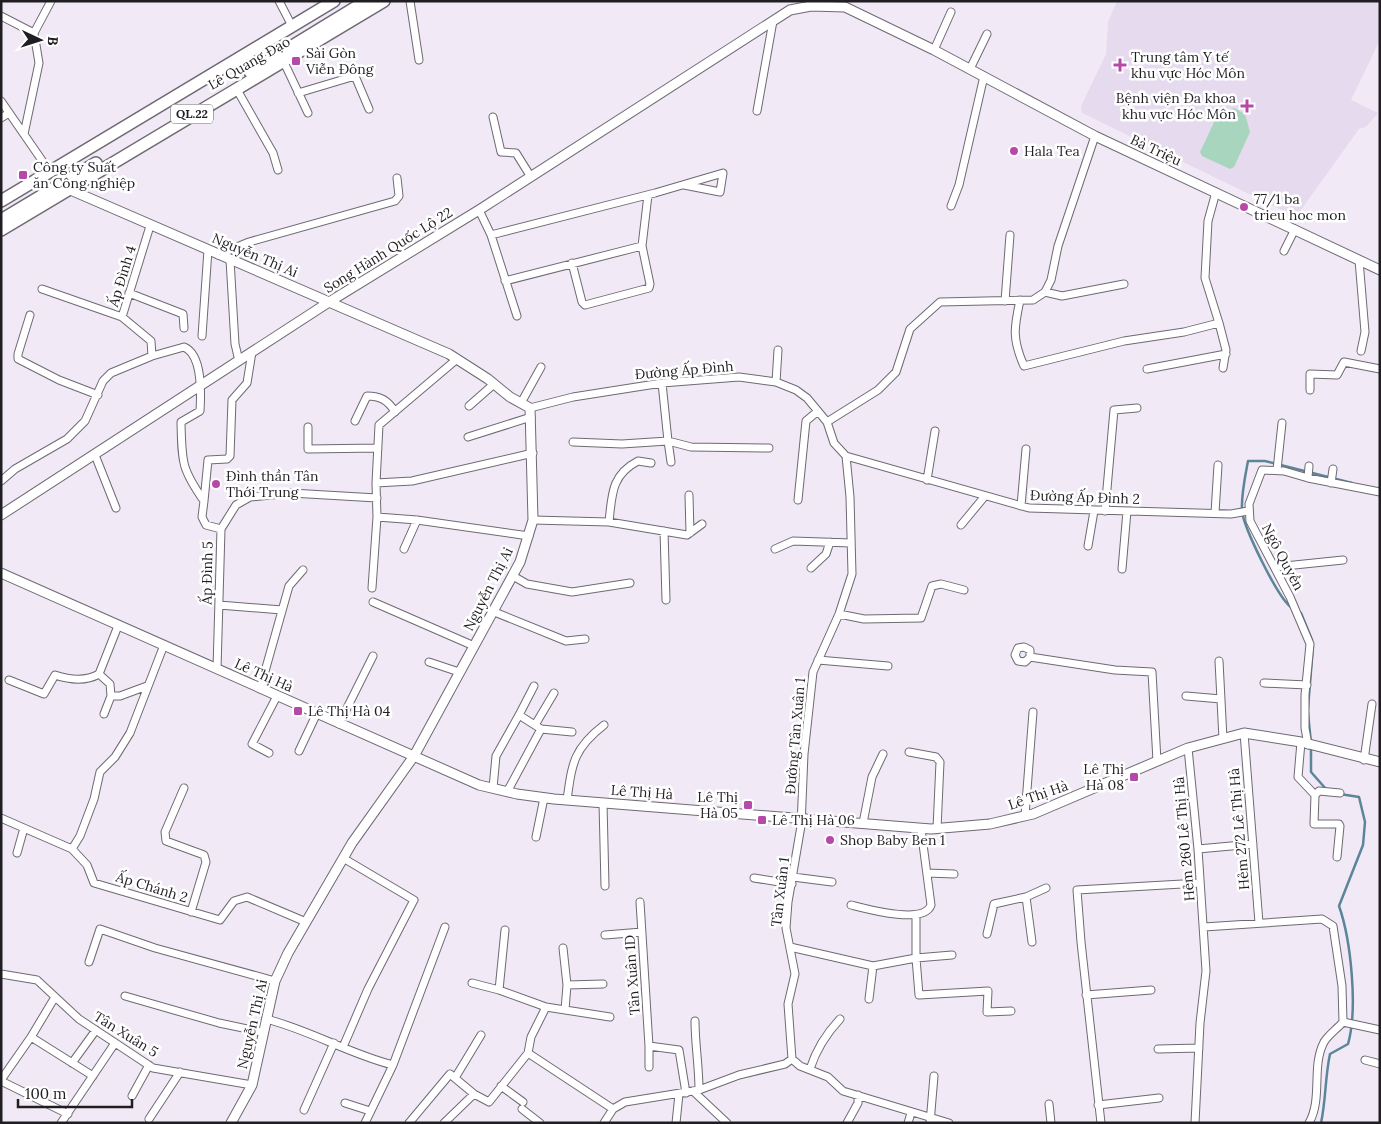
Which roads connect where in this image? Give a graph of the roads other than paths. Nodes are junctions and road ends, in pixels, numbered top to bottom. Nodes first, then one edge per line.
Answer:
1 (51, 1) edge
2 (279, 1) edge
3 (319, 1) edge
4 (334, 1) edge
5 (366, 1) edge
6 (384, 1) edge
7 (410, 1) edge
8 (844, 4) edge
9 (790, 6) edge
10 (951, 12) dead end
11 (1, 16) edge
12 (773, 21) junction
13 (290, 22) junction
14 (34, 34) junction
15 (987, 34) dead end
16 (934, 50) junction
17 (281, 57) junction
18 (420, 60) dead end
19 (970, 69) junction
20 (984, 76) junction
21 (236, 88) junction
22 (298, 94) junction
23 (2, 102) edge
24 (369, 109) dead end
25 (757, 111) dead end
26 (9, 112) junction
27 (308, 113) dead end
28 (493, 117) dead end
29 (1, 118) edge
30 (24, 134) junction
31 (1095, 136) junction
32 (48, 169) junction
33 (278, 170) dead end
34 (531, 177) junction
35 (397, 178) dead end
36 (684, 185) junction
37 (64, 187) junction
38 (1216, 192) junction
39 (1, 194) edge
40 (648, 195) junction
41 (1, 201) edge
42 (951, 206) dead end
43 (479, 210) junction
44 (1, 220) edge
45 (150, 226) junction
46 (1295, 228) junction
47 (1, 230) edge
48 (491, 235) junction
49 (1010, 235) dead end
50 (642, 246) junction
51 (208, 250) junction
52 (1284, 251) dead end
53 (218, 255) junction
54 (230, 260) junction
55 (1359, 260) junction
56 (572, 264) junction
57 (1380, 270) edge
58 (505, 281) junction
59 (1124, 284) dead end
60 (42, 290) dead end
61 (1045, 292) junction
62 (130, 294) junction
63 (1020, 300) junction
64 (1005, 301) junction
65 (329, 302) junction
66 (30, 315) dead end
67 (517, 316) dead end
68 (122, 317) junction
69 (1219, 323) junction
70 (184, 328) dead end
71 (202, 336) dead end
72 (778, 350) dead end
73 (1361, 351) dead end
74 (252, 352) junction
75 (1226, 354) junction
76 (152, 356) junction
77 (457, 359) junction
78 (239, 361) junction
79 (541, 367) dead end
80 (1223, 368) dead end
81 (1147, 369) dead end
82 (1380, 369) edge
83 (662, 382) junction
84 (776, 382) junction
85 (494, 384) junction
86 (202, 386) junction
87 (1310, 390) dead end
88 (98, 395) junction
89 (521, 403) junction
90 (469, 406) dead end
91 (1137, 408) dead end
92 (818, 411) junction
93 (395, 412) junction
94 (530, 412) junction
95 (355, 421) dead end
96 (827, 422) junction
97 (1282, 423) dead end
98 (308, 427) dead end
99 (935, 431) dead end
100 (468, 437) dead end
101 (573, 442) dead end
102 (668, 442) junction
103 (378, 448) junction
104 (769, 448) dead end
105 (1026, 449) dead end
106 (533, 453) junction
107 (95, 455) junction
108 (846, 456) junction
109 (671, 462) dead end
110 (651, 463) dead end
111 (1218, 465) dead end
112 (1309, 466) dead end
113 (1278, 469) junction
114 (1308, 477) junction
115 (927, 480) junction
116 (1, 481) edge
117 (376, 483) junction
118 (1380, 492) edge
119 (689, 494) dead end
120 (985, 496) junction
121 (377, 498) junction
122 (798, 500) dead end
123 (204, 501) junction
124 (1021, 506) junction
125 (116, 508) dead end
126 (1094, 511) junction
127 (1106, 511) junction
128 (1127, 511) junction
129 (1244, 511) junction
130 (1215, 513) junction
131 (1, 515) edge
132 (377, 517) junction
133 (417, 520) junction
134 (534, 520) junction
135 (609, 522) junction
136 (702, 524) dead end
137 (961, 525) dead end
138 (221, 529) junction
139 (664, 531) junction
140 (690, 533) junction
141 (529, 536) junction
142 (830, 542) junction
143 (851, 543) junction
144 (1088, 546) dead end
145 (404, 549) dead end
146 (775, 549) dead end
147 (1343, 560) dead end
148 (1274, 567) junction
149 (811, 568) dead end
150 (1122, 569) dead end
151 (303, 570) dead end
152 (1, 574) edge
153 (513, 576) junction
154 (630, 582) dead end
155 (372, 588) dead end
156 (964, 590) dead end
157 (666, 600) dead end
158 (374, 602) dead end
159 (219, 605) junction
160 (282, 610) junction
161 (492, 611) junction
162 (839, 614) junction
163 (118, 626) junction
164 (585, 639) dead end
165 (164, 645) junction
166 (474, 646) junction
167 (373, 656) dead end
168 (1030, 657) dead end
169 (818, 660) junction
170 (1219, 661) dead end
171 (430, 662) dead end
172 (888, 666) dead end
173 (217, 669) junction
174 (459, 672) junction
175 (98, 674) junction
176 (9, 680) dead end
177 (1264, 683) dead end
178 (1303, 684) junction
179 (147, 686) junction
180 (534, 686) dead end
181 (260, 689) junction
182 (554, 693) dead end
183 (111, 696) junction
184 (277, 696) junction
185 (1186, 696) dead end
186 (1221, 699) junction
187 (1372, 704) dead end
188 (1033, 712) dead end
189 (317, 713) junction
190 (104, 714) dead end
191 (519, 715) junction
192 (339, 724) junction
193 (604, 725) dead end
194 (538, 727) junction
195 (572, 732) dead end
196 (1244, 733) junction
197 (1222, 739) junction
198 (1305, 743) junction
199 (1188, 748) junction
200 (299, 751) dead end
201 (909, 752) dead end
202 (270, 753) dead end
203 (883, 754) dead end
204 (414, 756) junction
205 (1364, 760) junction
206 (1157, 761) junction
207 (1380, 762) edge
208 (184, 788) dead end
209 (493, 788) junction
210 (507, 792) junction
211 (1340, 794) dead end
212 (1315, 795) junction
213 (544, 798) junction
214 (567, 800) junction
215 (604, 803) junction
216 (1025, 816) junction
217 (1, 818) edge
218 (802, 818) junction
219 (863, 823) junction
220 (24, 828) junction
221 (921, 829) junction
222 (937, 829) junction
223 (536, 837) dead end
224 (1252, 844) junction
225 (72, 849) junction
226 (1198, 849) junction
227 (17, 852) dead end
228 (343, 858) junction
229 (1338, 858) dead end
230 (927, 873) junction
231 (954, 874) dead end
232 (754, 878) dead end
233 (793, 880) junction
234 (832, 882) dead end
235 (1200, 883) junction
236 (605, 886) dead end
237 (1046, 888) dead end
238 (1026, 896) junction
239 (640, 902) dead end
240 (851, 906) dead end
241 (191, 912) junction
242 (916, 914) junction
243 (306, 922) junction
244 (1259, 923) junction
245 (445, 927) dead end
246 (1204, 927) junction
247 (505, 930) dead end
248 (642, 932) junction
249 (988, 934) dead end
250 (605, 935) dead end
251 (1032, 942) dead end
252 (790, 947) junction
253 (563, 948) dead end
254 (952, 956) dead end
255 (916, 958) junction
256 (89, 962) dead end
257 (874, 966) junction
258 (1, 974) edge
259 (275, 981) junction
260 (472, 983) dead end
261 (603, 984) dead end
262 (567, 985) junction
263 (499, 990) junction
264 (1151, 990) dead end
265 (1086, 995) junction
266 (125, 996) dead end
267 (55, 997) junction
268 (869, 999) dead end
269 (546, 1007) junction
270 (565, 1010) junction
271 (1011, 1011) dead end
272 (610, 1017) dead end
273 (266, 1019) junction
274 (840, 1019) dead end
275 (695, 1021) dead end
276 (1348, 1023) junction
277 (96, 1030) junction
278 (1380, 1030) edge
279 (262, 1032) junction
280 (481, 1035) dead end
281 (30, 1038) junction
282 (115, 1043) junction
283 (334, 1043) junction
284 (343, 1046) junction
285 (649, 1046) junction
286 (1199, 1048) junction
287 (1158, 1049) dead end
288 (528, 1054) junction
289 (792, 1059) junction
290 (1365, 1060) dead end
291 (72, 1063) junction
292 (1380, 1064) edge
293 (149, 1065) junction
294 (393, 1065) junction
295 (649, 1067) dead end
296 (810, 1070) junction
297 (180, 1072) junction
298 (93, 1076) junction
299 (934, 1076) dead end
300 (455, 1078) junction
301 (1, 1081) edge
302 (252, 1085) junction
303 (501, 1086) junction
304 (689, 1092) junction
305 (474, 1094) junction
306 (858, 1095) junction
307 (132, 1096) dead end
308 (1159, 1098) dead end
309 (345, 1103) dead end
310 (1049, 1104) dead end
311 (1098, 1104) junction
312 (613, 1109) junction
313 (304, 1110) dead end
314 (370, 1111) junction
315 (911, 1113) junction
316 (68, 1114) junction
317 (149, 1120) dead end
318 (930, 1120) edge
319 (61, 1123) edge
320 (231, 1123) edge
321 (365, 1123) edge
322 (409, 1123) edge
323 (444, 1123) edge
324 (540, 1123) edge
325 (604, 1123) edge
326 (676, 1123) edge
327 (727, 1123) edge
328 (847, 1123) edge
329 (908, 1123) edge
330 (949, 1123) edge
331 (1051, 1123) edge
332 (1101, 1123) edge
333 (1195, 1123) edge
334 (1309, 1123) edge

1 - 14 street
2 - 13 street
3 - 13 highway, Lê Quang Đạo / QL.22
4 - 13 highway, Lê Quang Đạo / QL.22
5 - 17 highway, Lê Quang Đạo / QL.22
6 - 17 highway, Lê Quang Đạo / QL.22
7 - 18 street
8 - 9 street
8 - 16 street, Bà Triệu
9 - 12 street, Song Hành Quốc Lộ 22
10 - 16 street
11 - 14 street
12 - 25 street
12 - 34 street, Song Hành Quốc Lộ 22
13 - 32 highway, Lê Quang Đạo / QL.22
14 - 30 street
15 - 19 street
16 - 19 street, Bà Triệu
17 - 21 highway, Lê Quang Đạo / QL.22
17 - 22 street
17 - 37 highway, Lê Quang Đạo / QL.22
19 - 20 street, Bà Triệu
20 - 31 street, Bà Triệu
20 - 42 street
21 - 33 street
21 - 37 highway, Lê Quang Đạo / QL.22
22 - 24 street
22 - 27 street
23 - 26 street
26 - 29 street
26 - 30 street
28 - 34 street
30 - 32 street
31 - 38 street, Bà Triệu
31 - 61 street
32 - 39 highway, Lê Quang Đạo / QL.22
32 - 41 highway, Lê Quang Đạo / QL.22
34 - 43 street, Song Hành Quốc Lộ 22
35 - 53 street
36 - 36 street
36 - 40 street
37 - 44 highway, Lê Quang Đạo / QL.22
37 - 45 street, Nguyễn Thị Ai
37 - 47 highway, Lê Quang Đạo / QL.22
38 - 46 street, Bà Triệu
38 - 69 street
40 - 48 street
40 - 50 street
43 - 48 street
43 - 65 street, Song Hành Quốc Lộ 22
45 - 51 street, Nguyễn Thị Ai
45 - 62 street, Ấp Đình 4
46 - 52 street
46 - 55 street, Bà Triệu
48 - 58 street
49 - 64 street
50 - 56 street
50 - 56 street
51 - 53 street, Nguyễn Thị Ai
51 - 71 street
53 - 54 street, Nguyễn Thị Ai
54 - 65 street, Nguyễn Thị Ai
54 - 78 street
55 - 57 street, Bà Triệu
55 - 73 street
56 - 58 street
58 - 67 street
59 - 61 street
60 - 68 street
61 - 63 street
62 - 68 street, Ấp Đình 4
62 - 70 street
63 - 64 street
63 - 69 street
64 - 96 street
65 - 74 street, Song Hành Quốc Lộ 22
65 - 77 street, Nguyễn Thị Ai
66 - 88 street
68 - 76 street, Ấp Đình 4
69 - 75 street
72 - 84 street
74 - 78 street, Song Hành Quốc Lộ 22
74 - 123 street
75 - 80 street
75 - 81 street
76 - 86 street
76 - 88 street
77 - 85 street, Nguyễn Thị Ai
77 - 93 street
78 - 86 street, Song Hành Quốc Lộ 22
79 - 89 street
82 - 87 street
83 - 84 street, Đường Ấp Đình
83 - 94 street, Đường Ấp Đình
83 - 102 street
84 - 92 street, Đường Ấp Đình
85 - 89 street, Nguyễn Thị Ai
85 - 90 street
86 - 107 street, Song Hành Quốc Lộ 22
86 - 123 street
88 - 116 street
89 - 94 street, Nguyễn Thị Ai
91 - 127 street
92 - 96 street, Đường Ấp Đình
92 - 122 street
93 - 95 street
93 - 103 street
94 - 100 street, Đường Ấp Đình
94 - 106 street, Nguyễn Thị Ai
96 - 108 street
97 - 113 street
98 - 103 street
99 - 115 street
101 - 102 street
102 - 104 street
102 - 109 street
103 - 117 street
105 - 124 street
106 - 117 street
106 - 134 street, Nguyễn Thị Ai
107 - 125 street
107 - 131 street, Song Hành Quốc Lộ 22
108 - 115 street, Đường Ấp Đình 2
108 - 143 street, Đường Tân Xuân 1
110 - 135 street
111 - 130 street
112 - 114 street
113 - 114 street
113 - 129 street, Ngô Quyền
114 - 118 street
115 - 120 street, Đường Ấp Đình 2
117 - 121 street
119 - 140 street
120 - 124 street, Đường Ấp Đình 2
120 - 137 street
121 - 132 street
121 - 138 street, Ấp Đình 5
123 - 138 street
124 - 126 street, Đường Ấp Đình 2
126 - 127 street, Đường Ấp Đình 2
126 - 144 street
127 - 128 street, Đường Ấp Đình 2
128 - 130 street, Đường Ấp Đình 2
128 - 150 street
129 - 130 street, Đường Ấp Đình 2
129 - 148 street, Ngô Quyền
132 - 133 street
132 - 155 street
133 - 141 street
133 - 145 street
134 - 135 street
134 - 141 street, Nguyễn Thị Ai
135 - 139 street
136 - 140 street
138 - 159 street, Ấp Đình 5
139 - 140 street
139 - 157 street
141 - 153 street, Nguyễn Thị Ai
142 - 143 street
142 - 146 street
142 - 149 street
143 - 162 street, Đường Tân Xuân 1
147 - 148 street
148 - 178 street, Ngô Quyền
151 - 160 street
152 - 163 street, Lê Thị Hà
153 - 154 street
153 - 161 street, Nguyễn Thị Ai
156 - 162 street
158 - 166 street
159 - 160 street
159 - 173 street, Ấp Đình 5
160 - 181 street
161 - 164 street
161 - 166 street, Nguyễn Thị Ai
162 - 169 street, Đường Tân Xuân 1
163 - 165 street, Lê Thị Hà
163 - 175 street
165 - 173 street, Lê Thị Hà
165 - 179 street
166 - 174 street, Nguyễn Thị Ai
167 - 192 street
168 - 206 street
169 - 172 street
169 - 218 street, Đường Tân Xuân 1
170 - 186 street
171 - 174 street
173 - 181 street, Lê Thị Hà
174 - 204 street, Nguyễn Thị Ai
175 - 176 street
175 - 183 street
177 - 178 street
178 - 198 street, Ngô Quyền
179 - 183 street
179 - 225 street
180 - 191 street
181 - 184 street, Lê Thị Hà
182 - 194 street
183 - 190 street
184 - 189 street, Lê Thị Hà
184 - 202 street
185 - 186 street
186 - 197 street
187 - 205 street
188 - 216 street
189 - 192 street, Lê Thị Hà
189 - 200 street
191 - 194 street
191 - 209 street
192 - 204 street, Lê Thị Hà
193 - 214 street
194 - 195 street
194 - 210 street
196 - 197 street, Lê Thị Hà
196 - 198 street, Lê Thị Hà
196 - 224 street, Hẻm 272 Lê Thị Hà
197 - 199 street, Lê Thị Hà
198 - 205 street, Lê Thị Hà
198 - 212 street, Ngô Quyền
199 - 206 street, Lê Thị Hà
199 - 226 street, Hẻm 260 Lê Thị Hà
201 - 222 street
203 - 219 street
204 - 209 street, Lê Thị Hà
204 - 228 street, Nguyễn Thị Ai
205 - 207 street
206 - 216 street, Lê Thị Hà
208 - 241 street
209 - 210 street, Lê Thị Hà
210 - 213 street, Lê Thị Hà
211 - 212 street
212 - 229 street
213 - 214 street, Lê Thị Hà
213 - 223 street
214 - 215 street, Lê Thị Hà
215 - 218 street, Lê Thị Hà
215 - 236 street
216 - 222 street, Lê Thị Hà
217 - 220 street, Ấp Chánh 2
218 - 219 street, Lê Thị Hà
218 - 233 street, Tân Xuân 1
219 - 221 street, Lê Thị Hà
220 - 225 street, Ấp Chánh 2
220 - 227 street
221 - 222 street, Lê Thị Hà
221 - 230 street
224 - 226 street
224 - 244 street, Hẻm 272 Lê Thị Hà
225 - 241 street, Ấp Chánh 2
226 - 235 street, Hẻm 260 Lê Thị Hà
228 - 243 street, Nguyễn Thị Ai
228 - 284 street
230 - 231 street
230 - 242 street
232 - 233 street
233 - 234 street
233 - 252 street, Tân Xuân 1
235 - 246 street, Hẻm 260 Lê Thị Hà
235 - 265 street
237 - 238 street
238 - 249 street
238 - 251 street
239 - 248 street, Tân Xuân 1D
240 - 242 street
241 - 243 street, Ấp Chánh 2
242 - 255 street
243 - 259 street, Nguyễn Thị Ai
244 - 246 street
244 - 276 street
245 - 294 street
246 - 286 street, Hẻm 260 Lê Thị Hà
247 - 263 street
248 - 250 street
248 - 285 street, Tân Xuân 1D
252 - 257 street
252 - 289 street, Tân Xuân 1
253 - 262 street
254 - 255 street
255 - 257 street
255 - 271 street
256 - 259 street
257 - 268 street
258 - 267 street, Tân Xuân 5
259 - 273 street, Nguyễn Thị Ai
260 - 263 street
261 - 262 street
262 - 270 street
263 - 269 street
264 - 265 street
265 - 311 street
266 - 279 street
267 - 277 street, Tân Xuân 5
267 - 281 street
269 - 270 street
269 - 288 street
270 - 272 street
273 - 279 street, Nguyễn Thị Ai
273 - 283 street
274 - 296 street
275 - 304 street
276 - 278 street
276 - 334 street
277 - 282 street, Tân Xuân 5
277 - 291 street
279 - 302 street, Nguyễn Thị Ai
280 - 300 street
281 - 291 street
281 - 301 street
282 - 293 street, Tân Xuân 5
282 - 298 street
283 - 284 street
283 - 313 street
284 - 294 street
285 - 295 street, Tân Xuân 1D
285 - 304 street
286 - 287 street
286 - 333 street, Hẻm 260 Lê Thị Hà
288 - 303 street
288 - 312 street
289 - 296 street
289 - 304 street
290 - 292 street
291 - 298 street
293 - 297 street, Tân Xuân 5
293 - 307 street
294 - 314 street
296 - 306 street
297 - 302 street, Tân Xuân 5
297 - 317 street
298 - 316 street
299 - 318 street
300 - 305 street
300 - 322 street
301 - 316 street
302 - 320 street, Nguyễn Thị Ai
303 - 305 street
303 - 324 street
304 - 312 street
304 - 326 street
304 - 327 street
305 - 323 street
306 - 315 street
306 - 328 street
308 - 311 street
309 - 314 street
310 - 331 street
311 - 332 street
312 - 325 street
314 - 321 street
315 - 318 street
315 - 329 street
316 - 319 street
318 - 330 street

